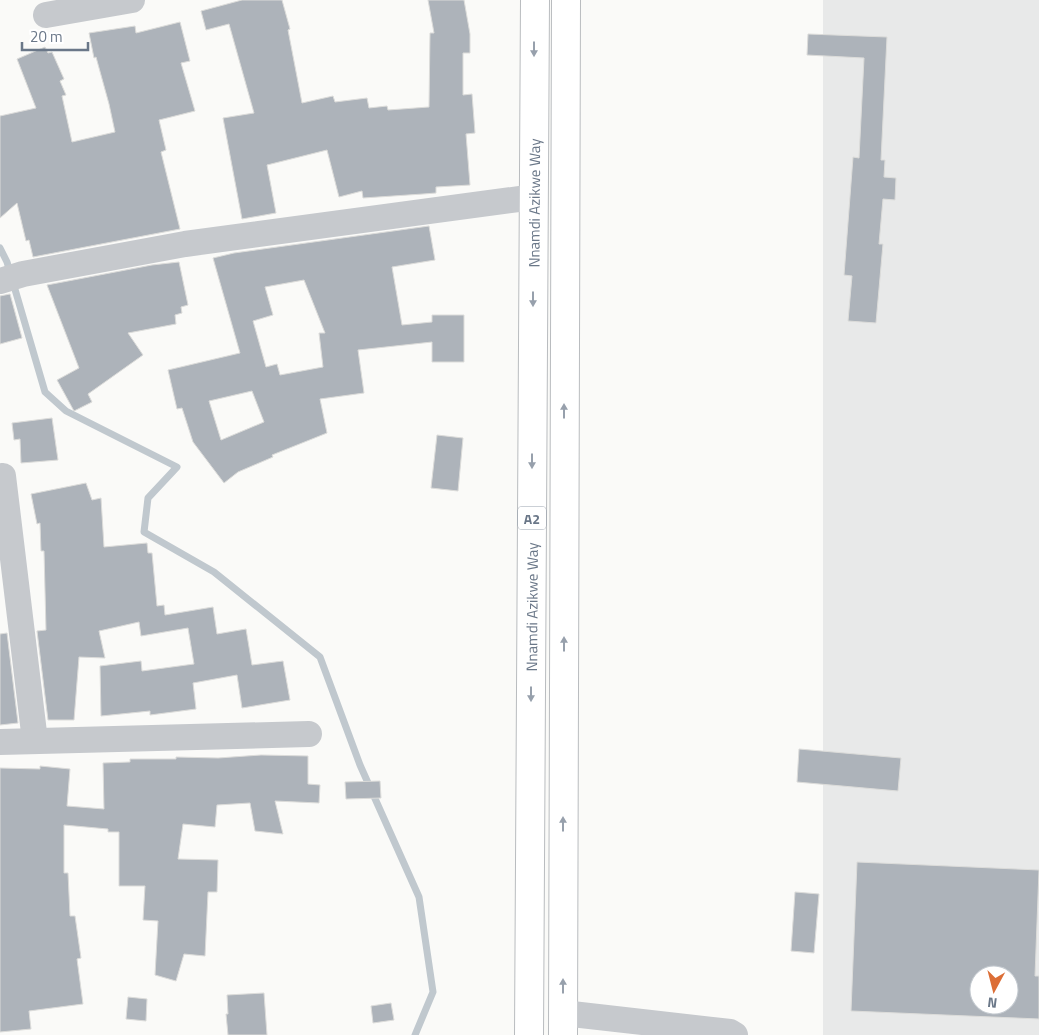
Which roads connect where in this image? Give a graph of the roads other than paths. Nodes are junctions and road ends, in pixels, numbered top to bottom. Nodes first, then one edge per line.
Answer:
1 (132, 0) edge
2 (535, 0) edge
3 (566, 0) edge
4 (46, 15) dead end
5 (534, 197) junction
6 (12, 278) edge
7 (3, 476) dead end
8 (309, 734) dead end
9 (35, 741) junction
10 (0, 742) edge
11 (563, 1024) edge
12 (529, 1035) edge
13 (735, 1035) edge

1 - 4 street
2 -> 5 highway, Nnamdi Azikwe Way / A2
11 -> 3 highway, Nnamdi Azikwe Way / A2
5 - 6 street
5 -> 12 highway, Nnamdi Azikwe Way / A2
7 - 9 street
8 - 9 street
9 - 10 street
11 - 13 street

